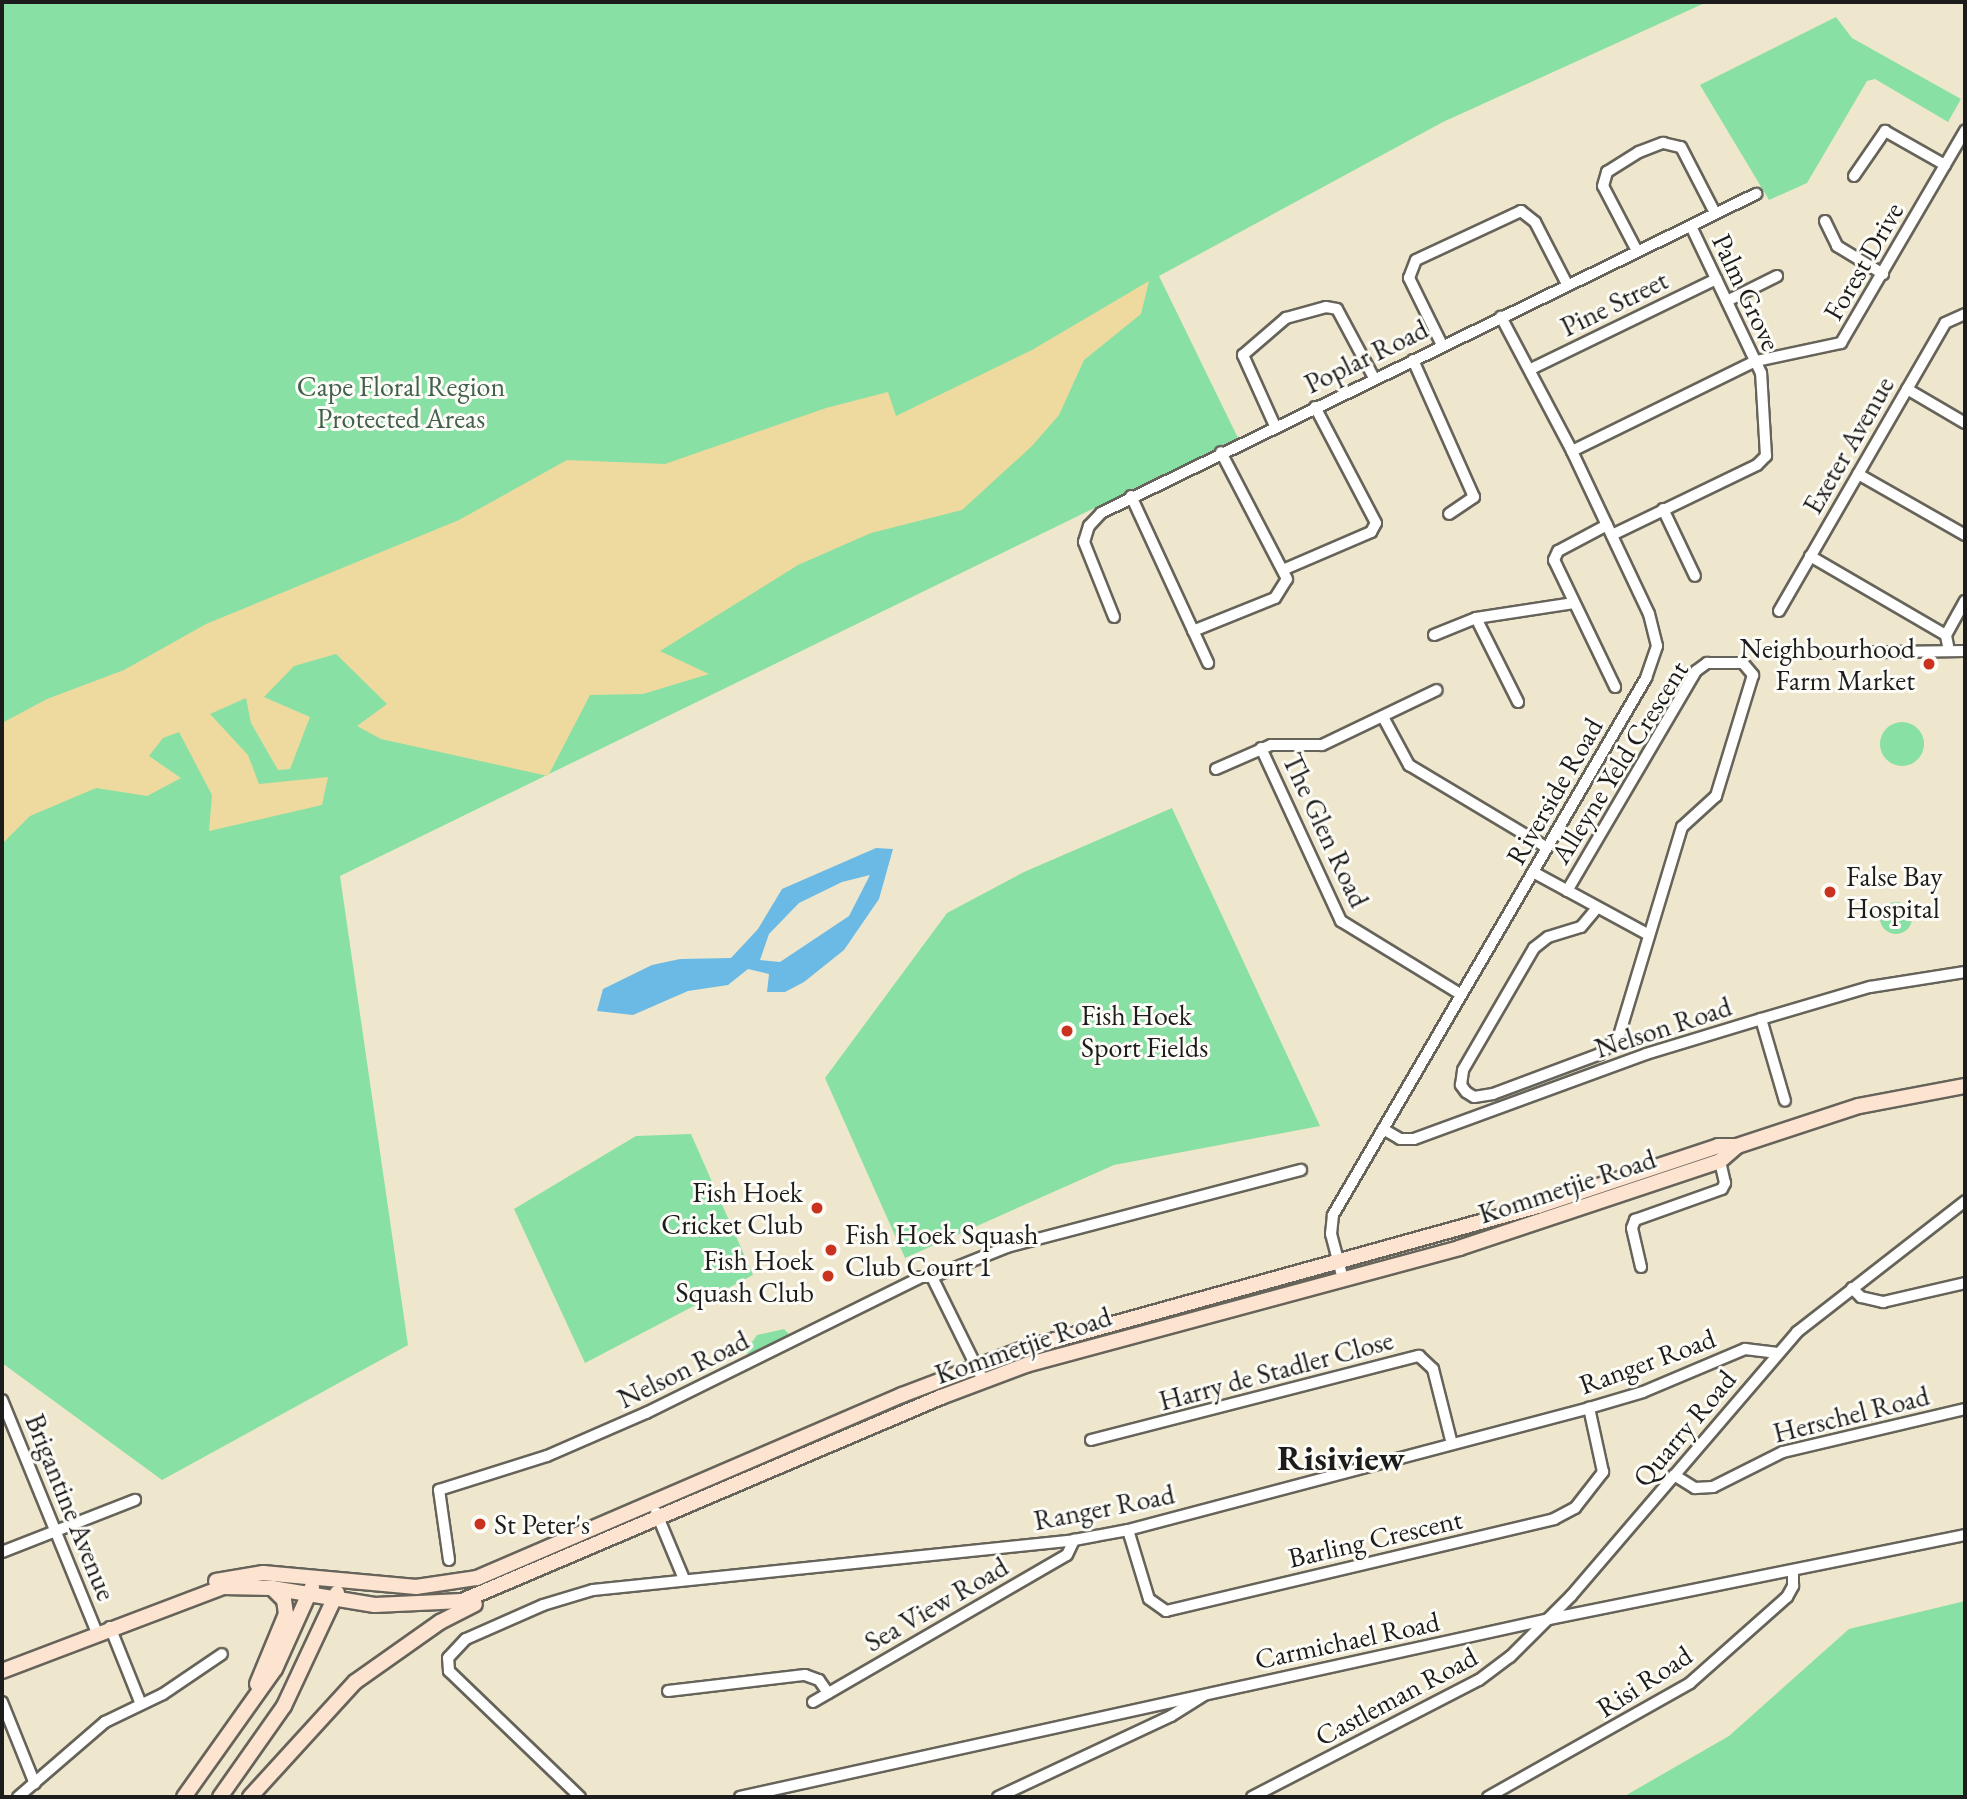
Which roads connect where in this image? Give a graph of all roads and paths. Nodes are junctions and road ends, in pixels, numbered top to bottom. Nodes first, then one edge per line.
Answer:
1 (1965, 131) edge
2 (1945, 166) junction
3 (1854, 176) dead end
4 (1756, 194) dead end
5 (1715, 213) junction
6 (1825, 221) dead end
7 (1691, 226) junction
8 (1637, 251) junction
9 (1883, 274) junction
10 (1777, 276) dead end
11 (1716, 279) junction
12 (1567, 284) junction
13 (1727, 301) junction
14 (1965, 314) edge
15 (1502, 317) junction
16 (1442, 345) junction
17 (1413, 360) junction
18 (1756, 361) junction
19 (1531, 369) junction
20 (1374, 379) junction
21 (1907, 389) junction
22 (1314, 407) junction
23 (1965, 423) edge
24 (1275, 426) junction
25 (1572, 451) junction
26 (1222, 452) junction
27 (1858, 474) junction
28 (1131, 496) junction
29 (1663, 509) junction
30 (1449, 514) dead end
31 (1610, 530) junction
32 (1965, 535) edge
33 (1810, 556) junction
34 (1285, 569) junction
35 (1695, 576) dead end
36 (1965, 601) edge
37 (1574, 603) junction
38 (1779, 611) dead end
39 (1114, 617) dead end
40 (1476, 618) junction
41 (1193, 631) junction
42 (1434, 635) dead end
43 (1945, 635) junction
44 (1949, 651) junction
45 (1965, 651) edge
46 (1817, 653) dead end
47 (1208, 663) dead end
48 (1615, 687) dead end
49 (1437, 690) dead end
50 (1518, 702) dead end
51 (1383, 717) junction
52 (1261, 748) junction
53 (1216, 769) dead end
54 (1546, 847) junction
55 (1533, 872) junction
56 (1567, 891) junction
57 (1596, 909) junction
58 (1649, 935) junction
59 (1965, 972) edge
60 (1460, 994) junction
61 (1761, 1019) junction
62 (1965, 1086) edge
63 (1785, 1101) dead end
64 (1383, 1129) junction
65 (1737, 1146) junction
66 (1720, 1160) junction
67 (1301, 1170) dead end
68 (1965, 1201) edge
69 (1338, 1261) junction
70 (1641, 1268) dead end
71 (932, 1277) junction
72 (1343, 1279) junction
73 (1965, 1283) edge
74 (1852, 1288) junction
75 (1776, 1353) junction
76 (977, 1365) junction
77 (983, 1380) junction
78 (2, 1399) edge
79 (1589, 1408) junction
80 (1965, 1409) edge
81 (1091, 1440) dead end
82 (1452, 1444) junction
83 (1674, 1475) junction
84 (135, 1500) dead end
85 (652, 1504) junction
86 (660, 1519) junction
87 (56, 1530) junction
88 (1128, 1530) junction
89 (1965, 1535) edge
90 (1074, 1540) junction
91 (2, 1552) edge
92 (449, 1560) dead end
93 (1793, 1572) junction
94 (314, 1579) junction
95 (684, 1579) junction
96 (341, 1582) junction
97 (513, 1583) junction
98 (272, 1588) junction
99 (310, 1594) junction
100 (335, 1600) junction
101 (151, 1611) junction
102 (1549, 1619) junction
103 (104, 1630) junction
104 (222, 1654) dead end
105 (2, 1671) edge
106 (668, 1691) dead end
107 (828, 1693) junction
108 (1205, 1694) junction
109 (2, 1702) edge
110 (813, 1702) dead end
111 (141, 1704) junction
112 (244, 1714) junction
113 (35, 1784) junction
114 (18, 1797) edge
115 (184, 1797) edge
116 (220, 1797) edge
117 (250, 1797) edge
118 (580, 1797) edge
119 (740, 1797) edge
120 (998, 1797) edge
121 (1252, 1797) edge
122 (1488, 1797) edge

1 - 2 street, Forest Drive
2 - 3 street
2 - 9 street, Forest Drive
4 - 5 street, Poplar Road
5 - 7 street, Poplar Road
5 - 8 street
6 - 9 street
7 - 8 street, Poplar Road
7 - 11 street, Palm Grove
8 - 12 street, Poplar Road
9 - 18 street, Forest Drive
10 - 13 street
11 - 13 street, Palm Grove
11 - 19 street, Pine Street
12 - 15 street, Poplar Road
12 - 16 street
13 - 18 street, Palm Grove
14 - 21 street, Exeter Avenue
15 - 16 street, Poplar Road
15 - 19 street, Riverside Road
16 - 17 street, Poplar Road
17 - 20 street, Poplar Road
17 - 30 street
18 - 25 street, Forest Drive
18 - 29 street, Palm Grove
19 - 25 street, Riverside Road
20 - 22 street, Poplar Road
20 - 24 street
21 - 23 street
21 - 27 street, Exeter Avenue
22 - 24 street, Poplar Road
22 - 34 street
24 - 26 street, Poplar Road
25 - 31 street, Riverside Road
26 - 28 street, Poplar Road
26 - 34 street
27 - 32 street
27 - 33 street, Exeter Avenue
28 - 39 street, Poplar Road
28 - 41 street
29 - 31 street, Palm Grove
29 - 35 street
31 - 37 street, Palm Grove
31 - 54 street, Riverside Road
33 - 38 street, Exeter Avenue
33 - 43 street
34 - 41 street
36 - 43 street
37 - 40 street
37 - 48 street
40 - 42 street
40 - 50 street
41 - 47 street
43 - 44 street
44 - 45 street
44 - 46 street
49 - 51 street
51 - 52 street
51 - 54 street
52 - 53 street
52 - 60 street, The Glen Road
54 - 55 street, Riverside Road
55 - 56 street
55 - 60 street, Riverside Road
56 - 57 street
56 - 58 street, Alleyne Yeld Crescent
57 - 58 street
57 - 58 street, Alleyne Yeld Crescent
59 - 61 street, Nelson Road
60 - 64 street, Riverside Road
61 - 63 street
61 - 64 street, Nelson Road
62 - 65 main road, Kommetjie Road
64 - 69 street, Riverside Road
65 - 66 main road, Kommetjie Road
65 - 69 main road, Kommetjie Road
66 - 70 street
66 - 72 main road, Kommetjie Road
67 - 71 street, Nelson Road
68 - 74 street, Quarry Road
69 - 72 street, Riverside Road
69 - 76 main road, Kommetjie Road
71 - 76 street
71 - 92 street, Nelson Road
72 - 77 main road, Kommetjie Road
73 - 74 street
74 - 75 street, Quarry Road
75 - 79 street, Ranger Road
75 - 83 street, Quarry Road
76 - 77 street
76 - 85 main road, Kommetjie Road
77 - 86 main road, Kommetjie Road
78 - 87 street, Brigantine Avenue
79 - 82 street, Ranger Road
79 - 88 street, Barling Crescent
80 - 83 street, Herschel Road
81 - 82 street, Harry de Stadler Close
82 - 88 street, Ranger Road
83 - 102 street, Quarry Road
84 - 87 street
85 - 86 street
85 - 96 main road, Kommetjie Road
86 - 95 street
86 - 97 main road, Kommetjie Road
87 - 91 street
87 - 103 street, Brigantine Avenue
88 - 90 street, Ranger Road
89 - 93 street, Carmichael Road
90 - 95 street, Ranger Road
90 - 107 street, Sea View Road
93 - 102 street, Carmichael Road
93 - 122 street, Risi Road
94 - 96 main road, Kommetjie Road
94 - 99 main road
94 - 101 main road, Kommetjie Road
95 - 118 street, Ranger Road
96 - 100 main road
97 - 100 main road, Kommetjie Road
97 - 117 main road
98 - 99 main road, Kommetjie Road
98 - 101 main road, Kommetjie Road
98 - 112 main road
99 - 100 main road, Kommetjie Road
99 - 112 main road
100 - 116 main road
101 - 103 main road
102 - 108 street, Carmichael Road
102 - 121 street, Castleman Road
103 - 105 main road
103 - 111 street, Brigantine Avenue
104 - 111 street
106 - 107 street
107 - 110 street, Sea View Road
108 - 119 street, Carmichael Road
108 - 120 street
109 - 113 street
111 - 113 street
112 - 115 main road
113 - 114 street

